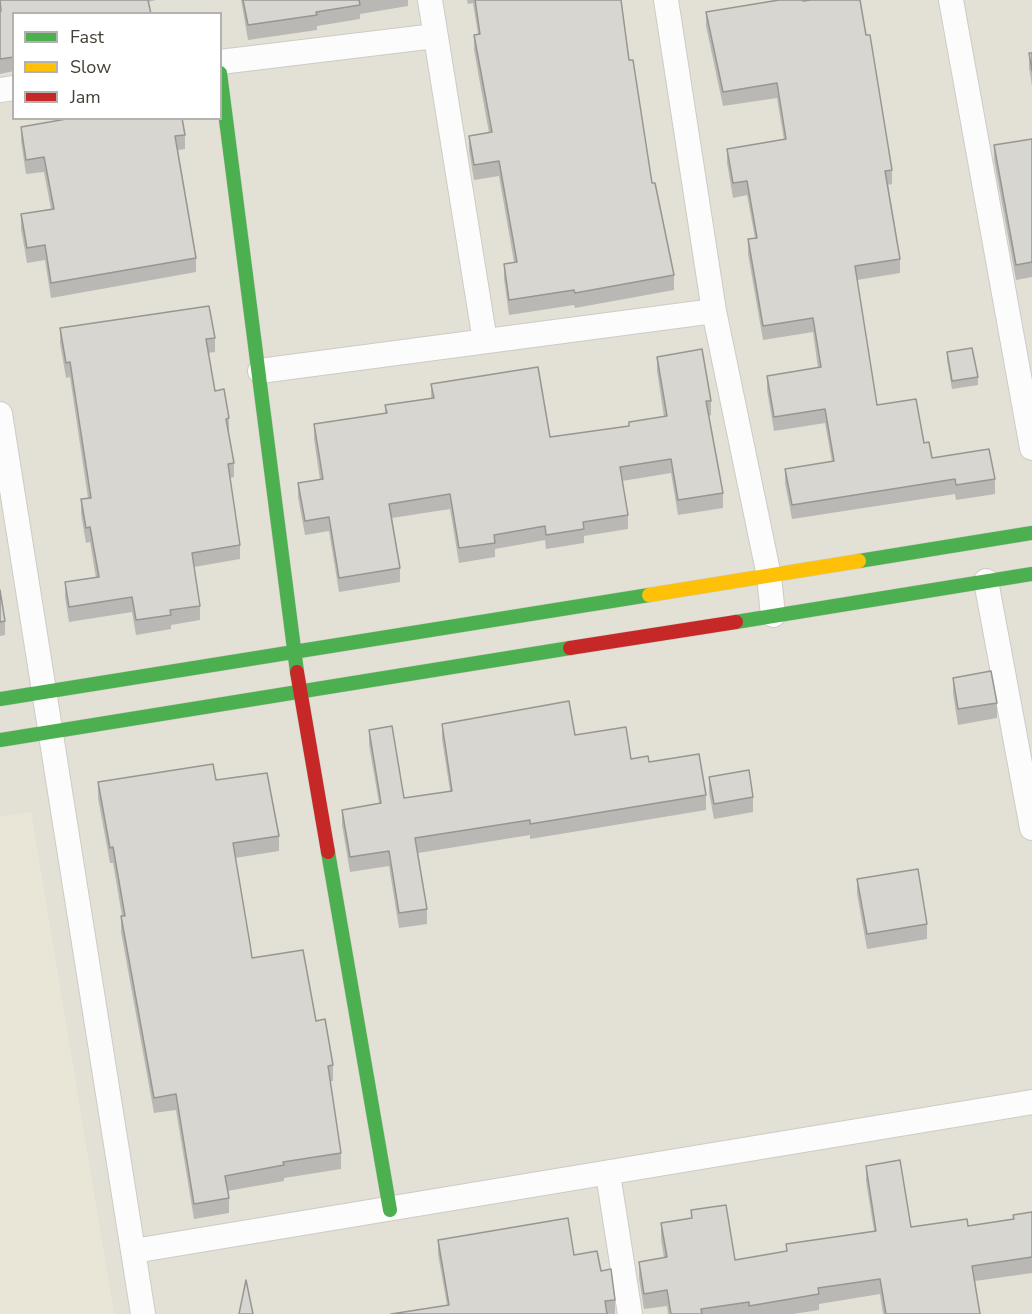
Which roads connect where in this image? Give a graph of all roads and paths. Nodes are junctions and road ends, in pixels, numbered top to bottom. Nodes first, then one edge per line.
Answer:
1 (430, 0) edge
2 (666, 0) edge
3 (951, 0) edge
4 (435, 36) junction
5 (222, 62) edge
6 (222, 88) edge
7 (714, 311) junction
8 (485, 341) junction
9 (260, 371) junction
10 (0, 416) edge
11 (1032, 448) edge
12 (1032, 533) edge
13 (1032, 574) edge
14 (769, 576) junction
15 (986, 581) junction
16 (773, 615) junction
17 (295, 652) junction
18 (300, 692) junction
19 (43, 693) junction
20 (0, 699) edge
21 (49, 732) junction
22 (0, 740) edge
23 (1032, 823) edge
24 (1032, 1102) edge
25 (608, 1174) junction
26 (390, 1210) junction
27 (134, 1251) junction
28 (143, 1314) edge
29 (630, 1314) edge

1 - 4 street
2 - 7 street
3 - 11 street
4 - 5 street
4 - 8 street
6 - 9 street
7 - 8 street
7 - 14 street
8 - 9 street
9 - 17 street
10 - 19 street
12 - 14 street
13 - 15 street
14 - 16 street
14 - 17 street
15 - 16 street
15 - 23 street
16 - 18 street
17 - 18 street
17 - 19 street
18 - 21 street
18 - 26 street
19 - 20 street
19 - 21 street
21 - 22 street
21 - 27 street
24 - 25 street
25 - 26 street
25 - 29 street
26 - 27 street
27 - 28 street

